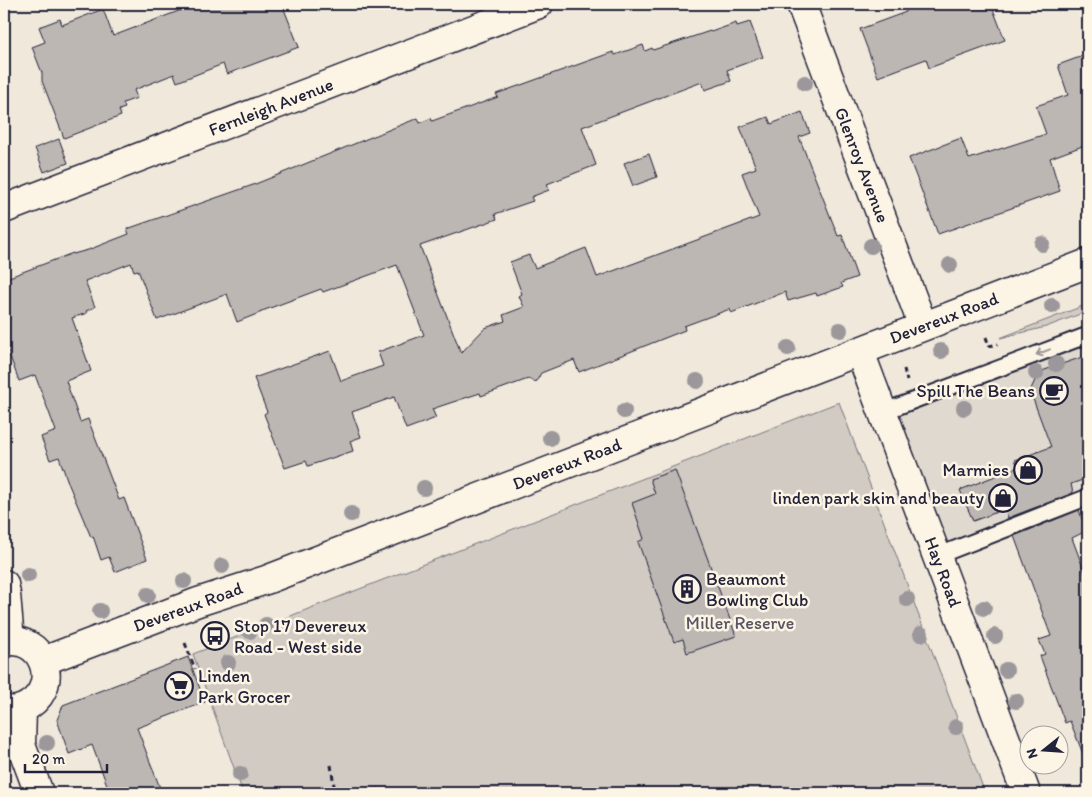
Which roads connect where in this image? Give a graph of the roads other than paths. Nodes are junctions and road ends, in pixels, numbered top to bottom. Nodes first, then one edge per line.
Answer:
1 (539, 4) edge
2 (801, 4) edge
3 (4, 209) edge
4 (1088, 263) edge
5 (923, 326) junction
6 (1088, 335) edge
7 (860, 352) junction
8 (883, 412) junction
9 (1088, 497) edge
10 (937, 556) junction
11 (4, 584) edge
12 (7, 642) edge
13 (44, 661) junction
14 (13, 709) edge
15 (39, 793) edge
16 (1026, 793) edge

1 - 3 street, Fernleigh Avenue
2 - 5 street, Glenroy Avenue
4 - 5 street, Devereux Road
5 - 7 street, Devereux Road
6 -> 8 lane
7 - 8 street, Hay Road
7 - 13 street, Devereux Road
8 - 10 street, Hay Road
9 - 10 lane
10 - 16 street, Hay Road
11 - 12 street
12 - 13 street
13 - 14 street
14 - 15 street

